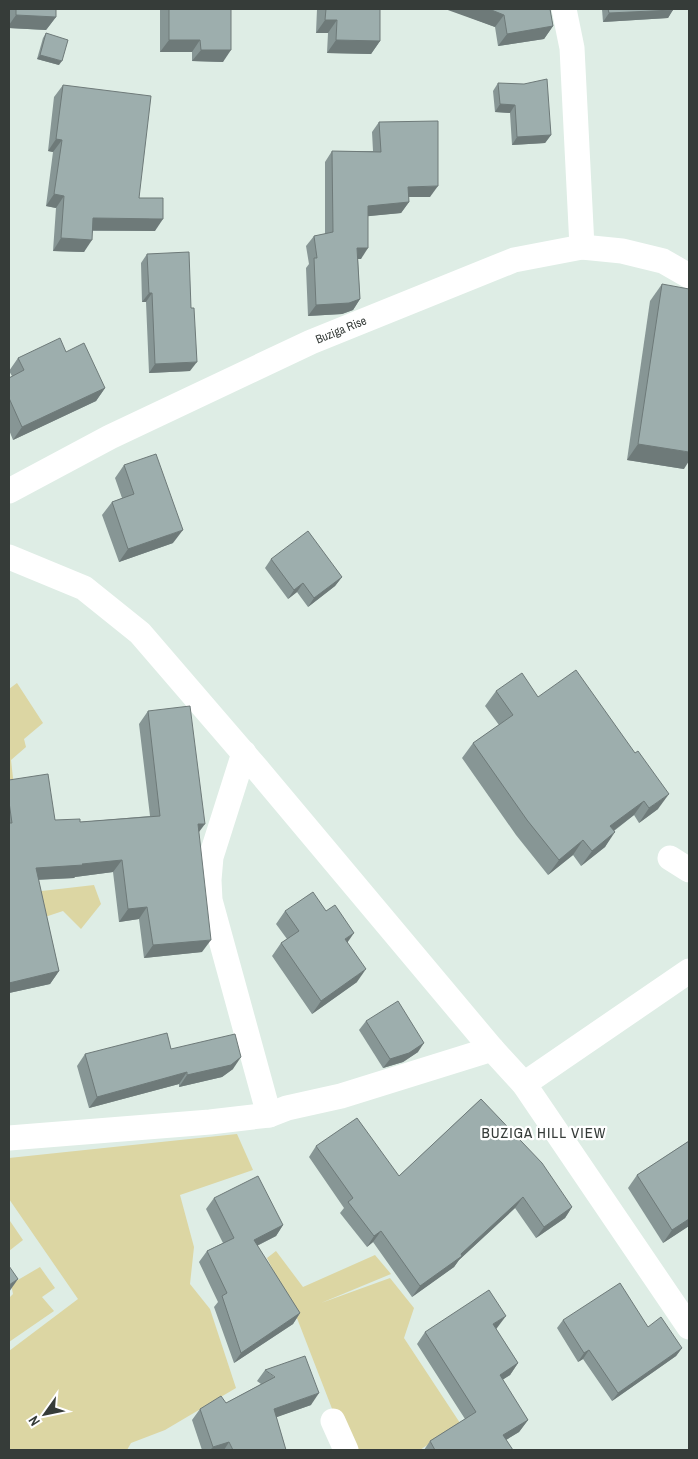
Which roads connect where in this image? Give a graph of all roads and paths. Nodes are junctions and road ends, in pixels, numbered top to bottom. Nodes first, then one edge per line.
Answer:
1 (564, 9) edge
2 (582, 247) junction
3 (689, 276) edge
4 (9, 491) edge
5 (9, 557) edge
6 (244, 754) junction
7 (689, 971) edge
8 (492, 1049) junction
9 (524, 1084) junction
10 (269, 1115) junction
11 (9, 1138) edge
12 (689, 1327) edge
13 (333, 1420) dead end
14 (346, 1450) edge

1 - 2 street
2 - 3 street, Buziga Rise
2 - 4 street, Buziga Rise
5 - 6 street
6 - 8 street
6 - 10 street
7 - 9 street
8 - 9 street
8 - 10 street
9 - 12 street
10 - 11 street
13 - 14 street

